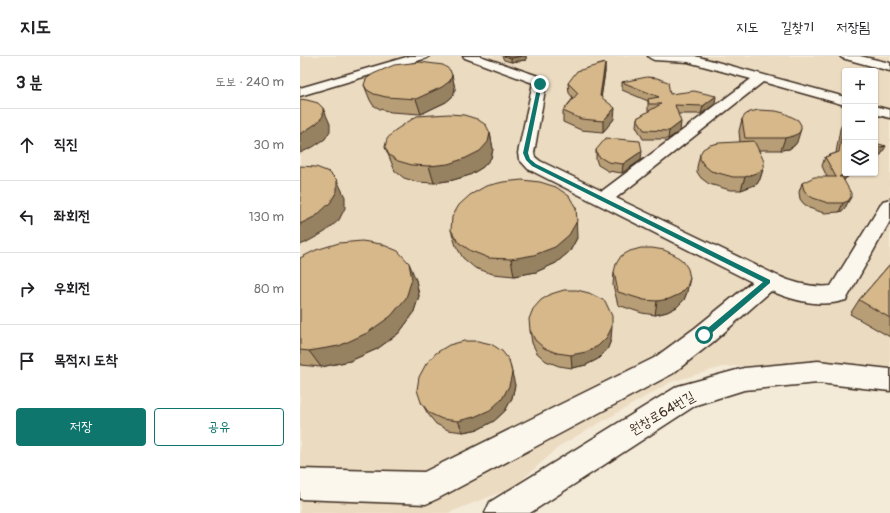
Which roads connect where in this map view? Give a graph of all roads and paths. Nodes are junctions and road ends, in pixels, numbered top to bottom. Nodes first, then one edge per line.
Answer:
1 (423, 56) edge
2 (469, 56) edge
3 (654, 56) edge
4 (718, 56) edge
5 (846, 56) edge
6 (687, 57) edge
7 (706, 63) junction
8 (890, 66) edge
9 (761, 78) junction
10 (300, 81) edge
11 (306, 90) edge
12 (842, 101) edge
13 (878, 111) edge
14 (890, 114) edge
15 (603, 199) junction
16 (890, 205) edge
17 (883, 231) edge
18 (768, 281) junction
19 (890, 380) edge
20 (300, 484) edge
21 (501, 513) edge

1 - 11 street
2 - 15 street
3 - 6 street
4 - 7 street
5 - 8 street
6 - 7 street
7 - 9 street
9 - 12 street
9 - 15 street
10 - 11 street
13 - 14 street
15 - 18 street
16 - 17 street
17 - 18 street
18 - 20 street
19 - 21 street, 원창로64번길

